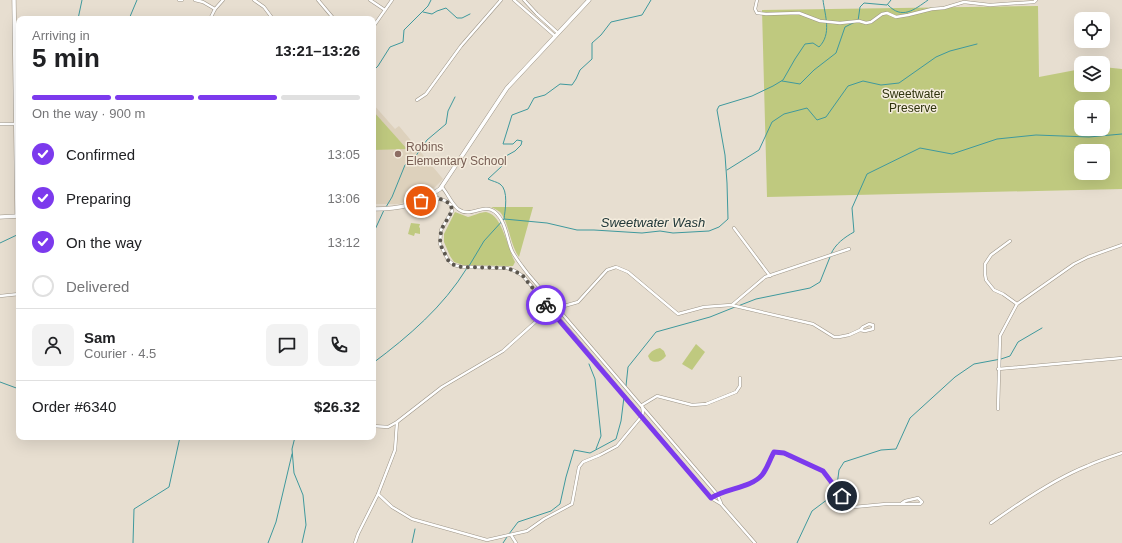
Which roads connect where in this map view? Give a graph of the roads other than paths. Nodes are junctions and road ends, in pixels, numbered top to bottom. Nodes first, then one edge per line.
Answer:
1 (14, 0) edge
2 (195, 0) edge
3 (223, 0) edge
4 (254, 0) edge
5 (318, 0) edge
6 (370, 0) edge
7 (392, 0) edge
8 (501, 0) edge
9 (514, 0) edge
10 (524, 0) edge
11 (589, 0) edge
12 (757, 0) edge
13 (1035, 1) edge
14 (216, 9) junction
15 (385, 10) junction
16 (212, 16) edge
17 (272, 16) edge
18 (331, 16) edge
19 (376, 24) edge
20 (558, 33) junction
21 (555, 36) junction
22 (16, 46) edge
23 (417, 100) dead end
24 (0, 124) edge
25 (16, 124) edge
26 (442, 187) junction
27 (431, 196) junction
28 (376, 209) edge
29 (0, 216) edge
30 (16, 216) edge
31 (734, 228) dead end
32 (1010, 241) dead end
33 (1122, 245) edge
34 (850, 249) dead end
35 (770, 276) junction
36 (16, 294) edge
37 (0, 296) edge
38 (1017, 304) junction
39 (731, 306) junction
40 (557, 308) junction
41 (550, 310) junction
42 (860, 330) dead end
43 (1122, 358) edge
44 (998, 369) junction
45 (740, 378) dead end
46 (642, 405) junction
47 (998, 409) dead end
48 (642, 416) junction
49 (398, 422) junction
50 (376, 426) edge
51 (1122, 453) edge
52 (378, 494) junction
53 (717, 494) junction
54 (711, 498) junction
55 (902, 503) junction
56 (721, 504) junction
57 (990, 523) dead end
58 (511, 535) junction
59 (487, 541) edge
60 (355, 543) edge
61 (516, 543) edge
62 (756, 543) edge

1 - 22 street
2 - 14 street
3 - 14 street
4 - 17 street
5 - 18 street
6 - 15 street
7 - 15 street
8 - 23 street
9 - 21 street
10 - 20 street
11 - 20 street
12 - 13 street
14 - 16 street
15 - 19 street
20 - 21 street
21 - 26 street
24 - 25 street
26 - 27 street
26 - 40 street
27 - 28 street
27 - 41 street
29 - 30 street
31 - 35 street
32 - 38 street
33 - 38 street
34 - 35 street
35 - 39 street
36 - 37 street
38 - 44 street
39 - 40 street
39 - 42 street
40 - 41 street
40 - 46 street
41 - 48 street
41 - 49 street
43 - 44 street
44 - 47 street
45 - 46 street
46 - 48 street
46 - 53 street
48 - 54 street
48 - 58 street
49 - 50 street
49 - 52 street
51 - 57 street
52 - 59 street
52 - 60 street
53 - 54 street
53 - 55 street
53 - 56 street
54 - 56 street
55 - 55 street
56 - 62 street
58 - 59 street
58 - 61 street

